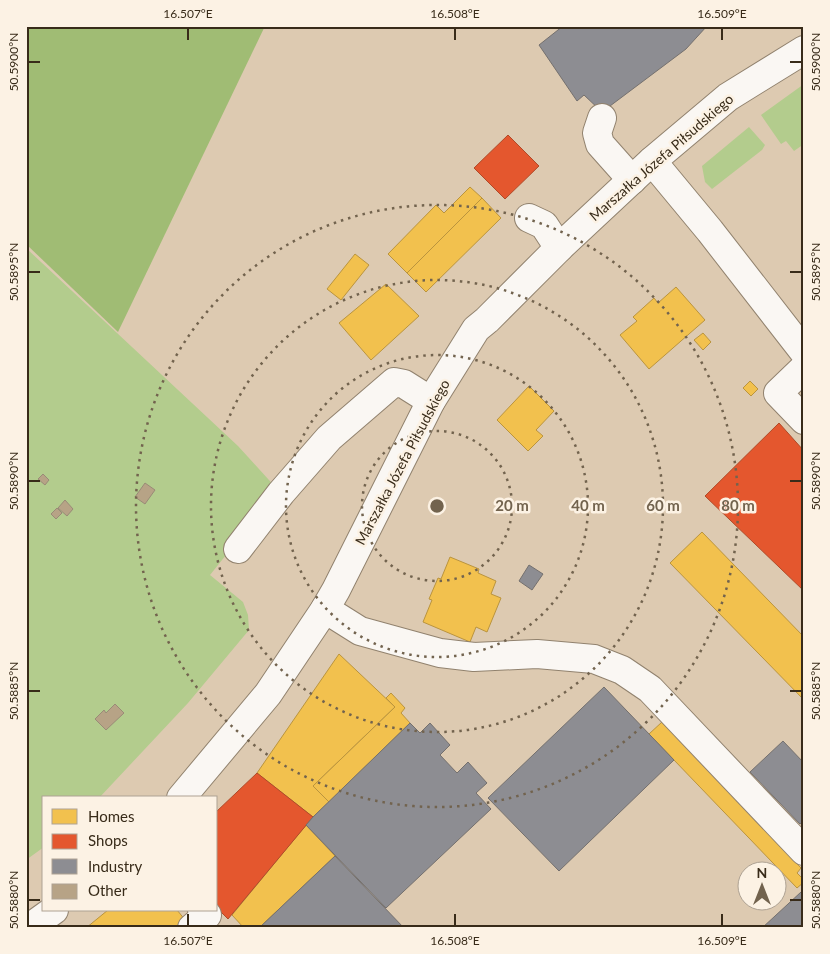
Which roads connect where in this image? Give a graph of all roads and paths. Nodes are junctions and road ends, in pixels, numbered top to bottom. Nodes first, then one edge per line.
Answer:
1 (804, 50) edge
2 (602, 118) dead end
3 (652, 161) junction
4 (632, 180) junction
5 (529, 218) dead end
6 (558, 248) junction
7 (804, 352) edge
8 (804, 368) edge
9 (431, 401) junction
10 (804, 420) edge
11 (238, 549) dead end
12 (324, 610) junction
13 (183, 796) edge
14 (804, 851) edge
15 (51, 912) edge
16 (204, 912) edge
17 (29, 928) edge
18 (192, 928) edge

1 - 3 street, Marszałka Józefa Piłsudskiego
2 - 4 street
3 - 4 street, Marszałka Józefa Piłsudskiego
3 - 7 street
4 - 6 street, Marszałka Józefa Piłsudskiego
5 - 6 street
6 - 9 street, Marszałka Józefa Piłsudskiego
8 - 10 street
9 - 11 street
9 - 12 street, Marszałka Józefa Piłsudskiego
12 - 13 street, Marszałka Józefa Piłsudskiego
12 - 14 street
15 - 17 street
16 - 18 street

